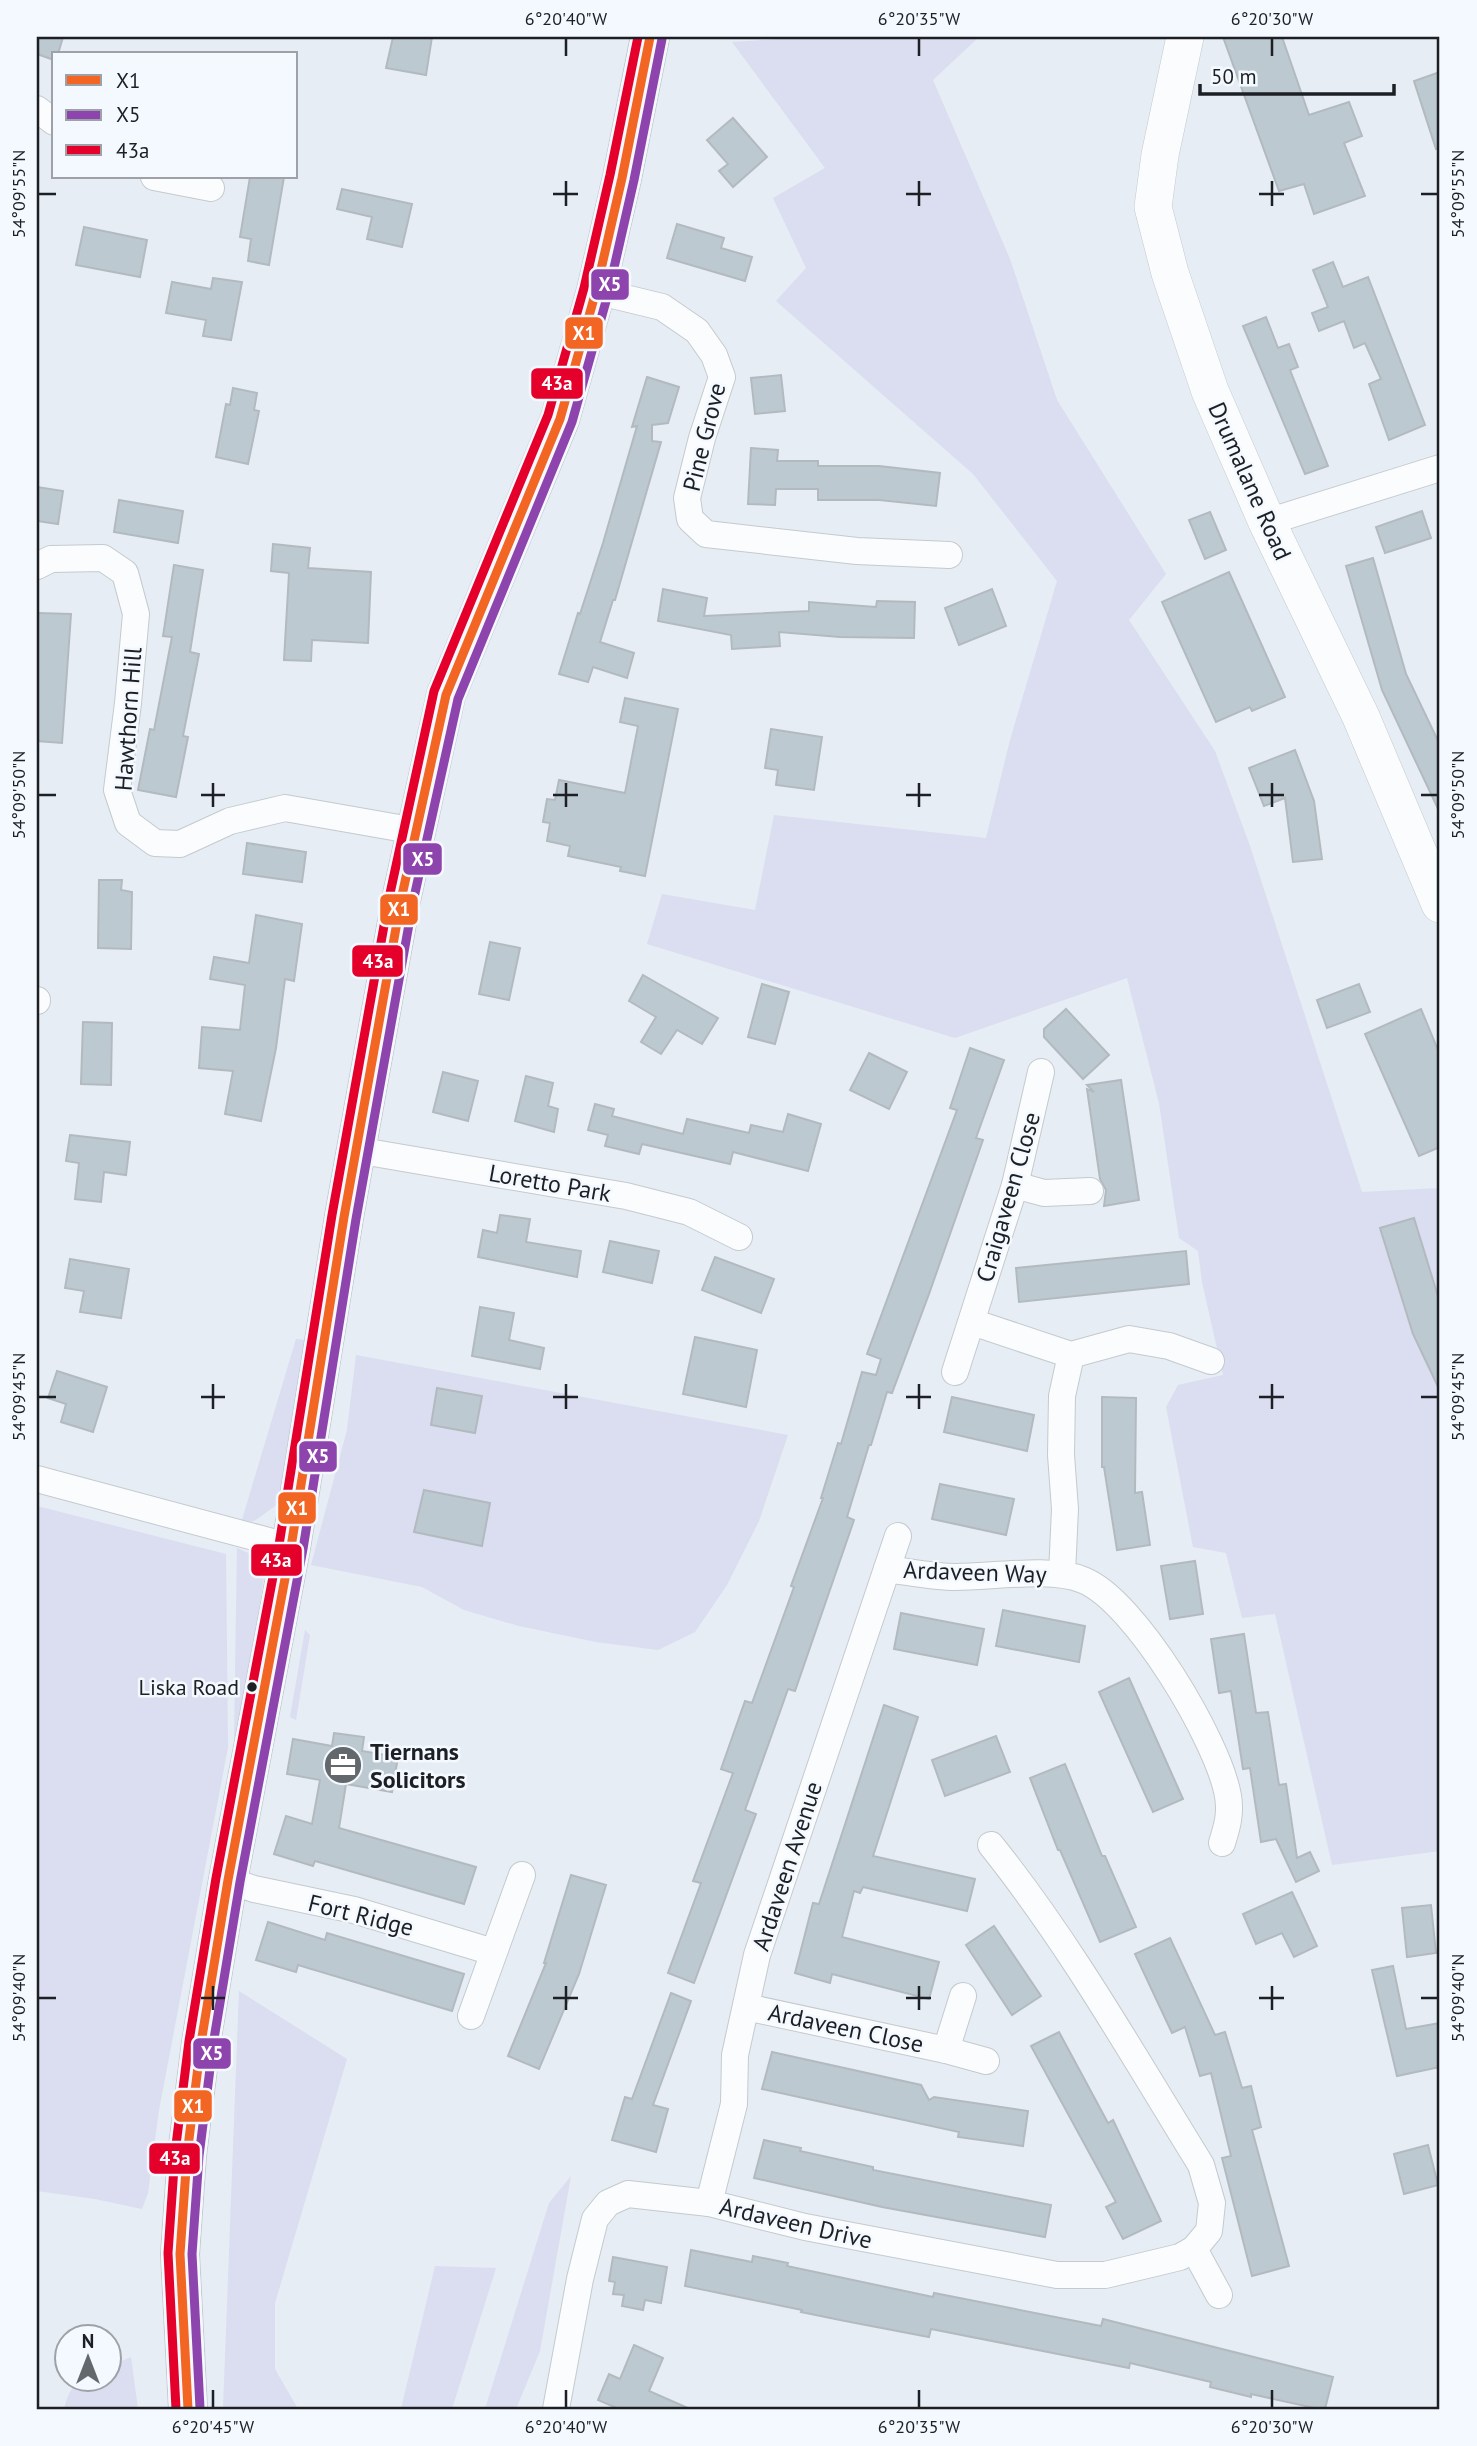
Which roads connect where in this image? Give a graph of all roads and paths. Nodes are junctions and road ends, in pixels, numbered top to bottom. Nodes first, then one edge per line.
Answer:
1 (650, 37) edge
2 (1185, 37) edge
3 (37, 109) edge
4 (52, 120) edge
5 (159, 178) edge
6 (211, 188) dead end
7 (596, 291) junction
8 (1440, 468) edge
9 (1267, 522) junction
10 (949, 555) dead end
11 (37, 566) edge
12 (416, 831) junction
13 (1440, 904) edge
14 (1041, 1072) dead end
15 (356, 1150) junction
16 (1015, 1185) junction
17 (1090, 1191) dead end
18 (739, 1237) dead end
19 (972, 1322) junction
20 (1071, 1354) junction
21 (1211, 1361) dead end
22 (955, 1372) dead end
23 (37, 1479) edge
24 (898, 1536) dead end
25 (291, 1547) junction
26 (887, 1569) junction
27 (1062, 1574) junction
28 (1222, 1843) dead end
29 (991, 1845) dead end
30 (522, 1875) dead end
31 (228, 1880) junction
32 (493, 1952) junction
33 (963, 1996) dead end
34 (746, 2007) junction
35 (471, 2016) dead end
36 (946, 2050) junction
37 (986, 2061) dead end
38 (709, 2203) junction
39 (1194, 2249) junction
40 (1219, 2295) dead end
41 (188, 2409) edge
42 (556, 2409) edge

1 - 7 main road
2 - 9 main road, Drumalane Road
3 - 4 street
5 - 6 street
7 - 10 street, Pine Grove
7 - 12 main road
8 - 9 street
9 - 13 main road, Drumalane Road
11 - 12 street, Hawthorn Hill
12 - 15 main road
14 - 16 street, Craigaveen Close
15 - 18 street, Loretto Park
15 - 25 main road
16 - 17 street
16 - 19 street, Craigaveen Close
19 - 20 street
19 - 22 street, Craigaveen Close
20 - 21 street
20 - 27 street
23 - 25 street
24 - 26 street, Ardaveen Avenue
25 - 31 main road
26 - 27 street, Ardaveen Way
26 - 34 street, Ardaveen Avenue
27 - 28 street
29 - 39 street
30 - 32 street
31 - 32 street, Fort Ridge
31 - 41 main road
32 - 35 street
33 - 36 street, Ardaveen Close
34 - 36 street, Ardaveen Close
34 - 38 street, Ardaveen Avenue
36 - 37 street, Ardaveen Close
38 - 39 street, Ardaveen Drive
38 - 42 street, Ardaveen Drive
39 - 40 street

